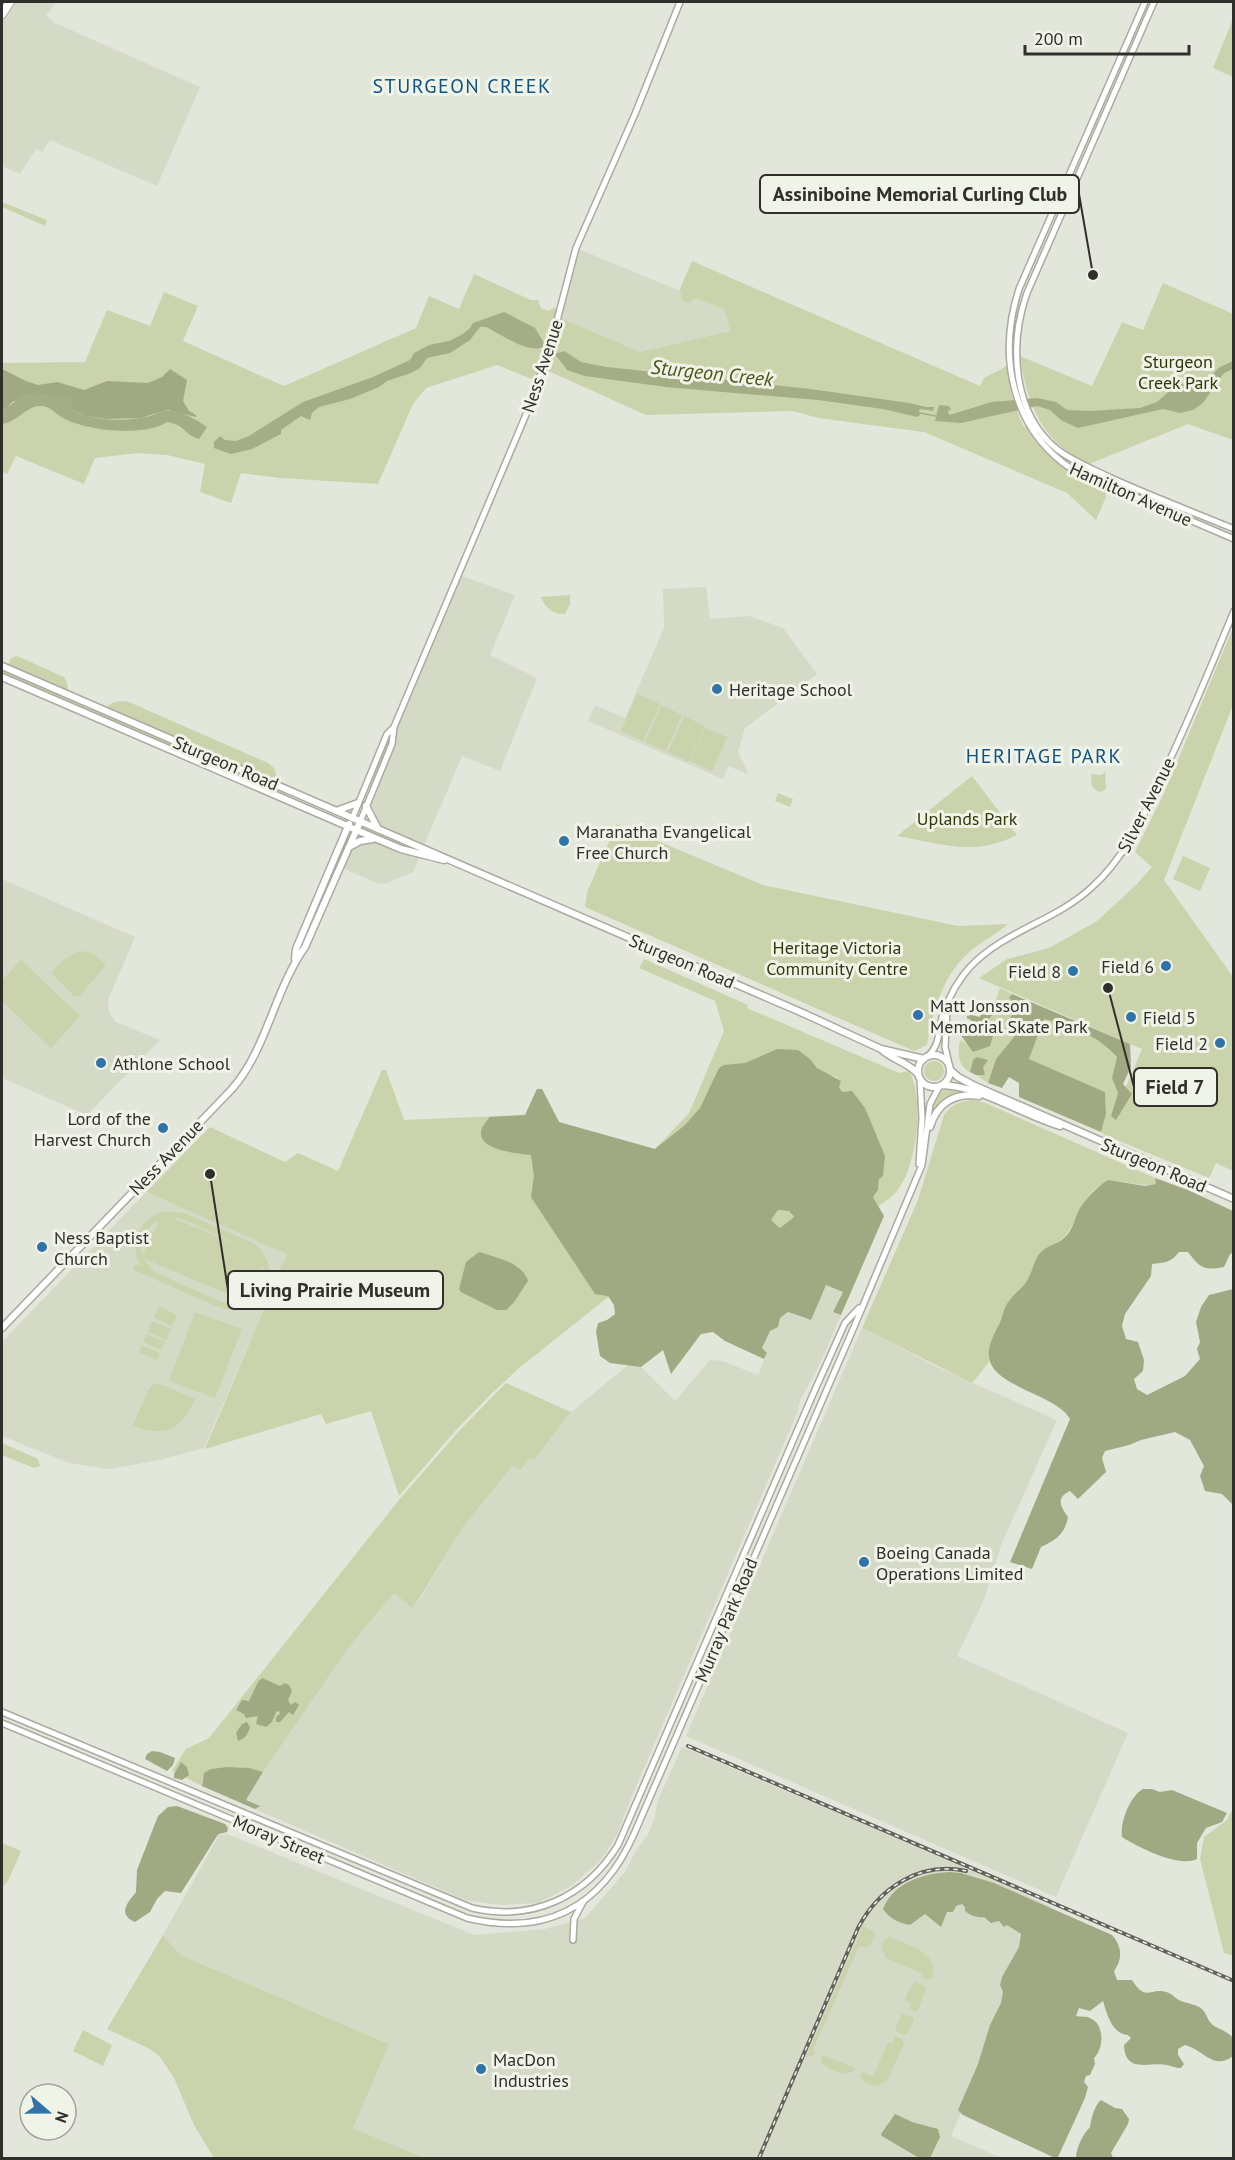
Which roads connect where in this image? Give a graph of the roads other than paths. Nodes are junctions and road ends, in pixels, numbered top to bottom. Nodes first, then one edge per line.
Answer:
1 (10, 2) edge
2 (680, 2) edge
3 (1145, 2) edge
4 (1154, 2) edge
5 (2, 14) edge
6 (1018, 391) junction
7 (1030, 422) junction
8 (1233, 530) edge
9 (1233, 539) edge
10 (1233, 611) edge
11 (2, 666) edge
12 (2, 677) edge
13 (394, 727) junction
14 (358, 803) junction
15 (366, 806) junction
16 (336, 811) junction
17 (352, 819) junction
18 (360, 822) junction
19 (348, 826) junction
20 (357, 830) junction
21 (379, 830) junction
22 (375, 838) junction
23 (349, 848) junction
24 (449, 861) junction
25 (294, 962) junction
26 (950, 1000) junction
27 (881, 1049) junction
28 (926, 1057) junction
29 (949, 1067) junction
30 (919, 1077) junction
31 (940, 1086) junction
32 (989, 1098) junction
33 (930, 1127) joint
34 (1074, 1130) junction
35 (926, 1138) junction
36 (915, 1180) junction
37 (1233, 1199) edge
38 (862, 1305) junction
39 (2, 1328) edge
40 (679, 1706) junction
41 (2, 1712) edge
42 (684, 1718) junction
43 (2, 1723) edge
44 (557, 1901) joint
45 (584, 1901) junction
46 (561, 1913) joint
47 (573, 1940) dead end

1 - 5 highway
2 - 13 street, Ness Avenue
3 - 6 street, Hamilton Avenue
4 - 6 street, Hamilton Avenue
6 - 7 street, Hamilton Avenue
7 - 8 street, Hamilton Avenue
7 - 9 street, Hamilton Avenue
10 - 26 street, Silver Avenue
11 - 16 main road, Sturgeon Road
12 - 19 main road, Sturgeon Road
13 - 14 street, Ness Avenue
13 - 15 street, Ness Avenue
14 - 16 main road
14 - 17 street, Ness Avenue
15 - 18 street, Ness Avenue
15 - 21 main road
16 - 17 main road, Sturgeon Road
17 - 18 main road, Sturgeon Road
17 - 19 main road, Ness Avenue
18 - 20 main road, Ness Avenue
18 - 21 main road, Sturgeon Road
19 - 20 main road, Sturgeon Road
19 - 25 main road, Ness Avenue
20 - 22 main road, Sturgeon Road
20 - 23 main road, Ness Avenue
21 - 24 main road, Sturgeon Road
22 - 23 main road
22 - 24 main road, Sturgeon Road
23 - 25 main road, Ness Avenue
24 - 27 main road, Sturgeon Road
25 - 39 main road, Ness Avenue
26 - 28 street, Silver Avenue
26 - 29 street, Silver Avenue
27 - 28 main road, Sturgeon Road
27 - 30 main road, Sturgeon Road
28 - 29 main road
28 - 30 main road
29 - 31 main road
29 - 34 main road, Sturgeon Road
30 - 31 main road
30 - 36 street, Murray Park Road
31 - 32 main road, Sturgeon Road
31 - 35 street, Murray Park Road
32 - 33 main road
32 - 34 main road, Sturgeon Road
33 - 35 street
34 - 37 main road, Sturgeon Road
35 - 36 street, Murray Park Road
36 - 38 street, Murray Park Road
38 - 40 street, Murray Park Road
38 - 42 street, Murray Park Road
40 - 42 street
40 - 44 street, Murray Park Road
41 - 44 street, Moray Street
42 - 45 street, Murray Park Road
43 - 46 street, Moray Street
45 - 46 street, Murray Park Road
45 - 47 street

